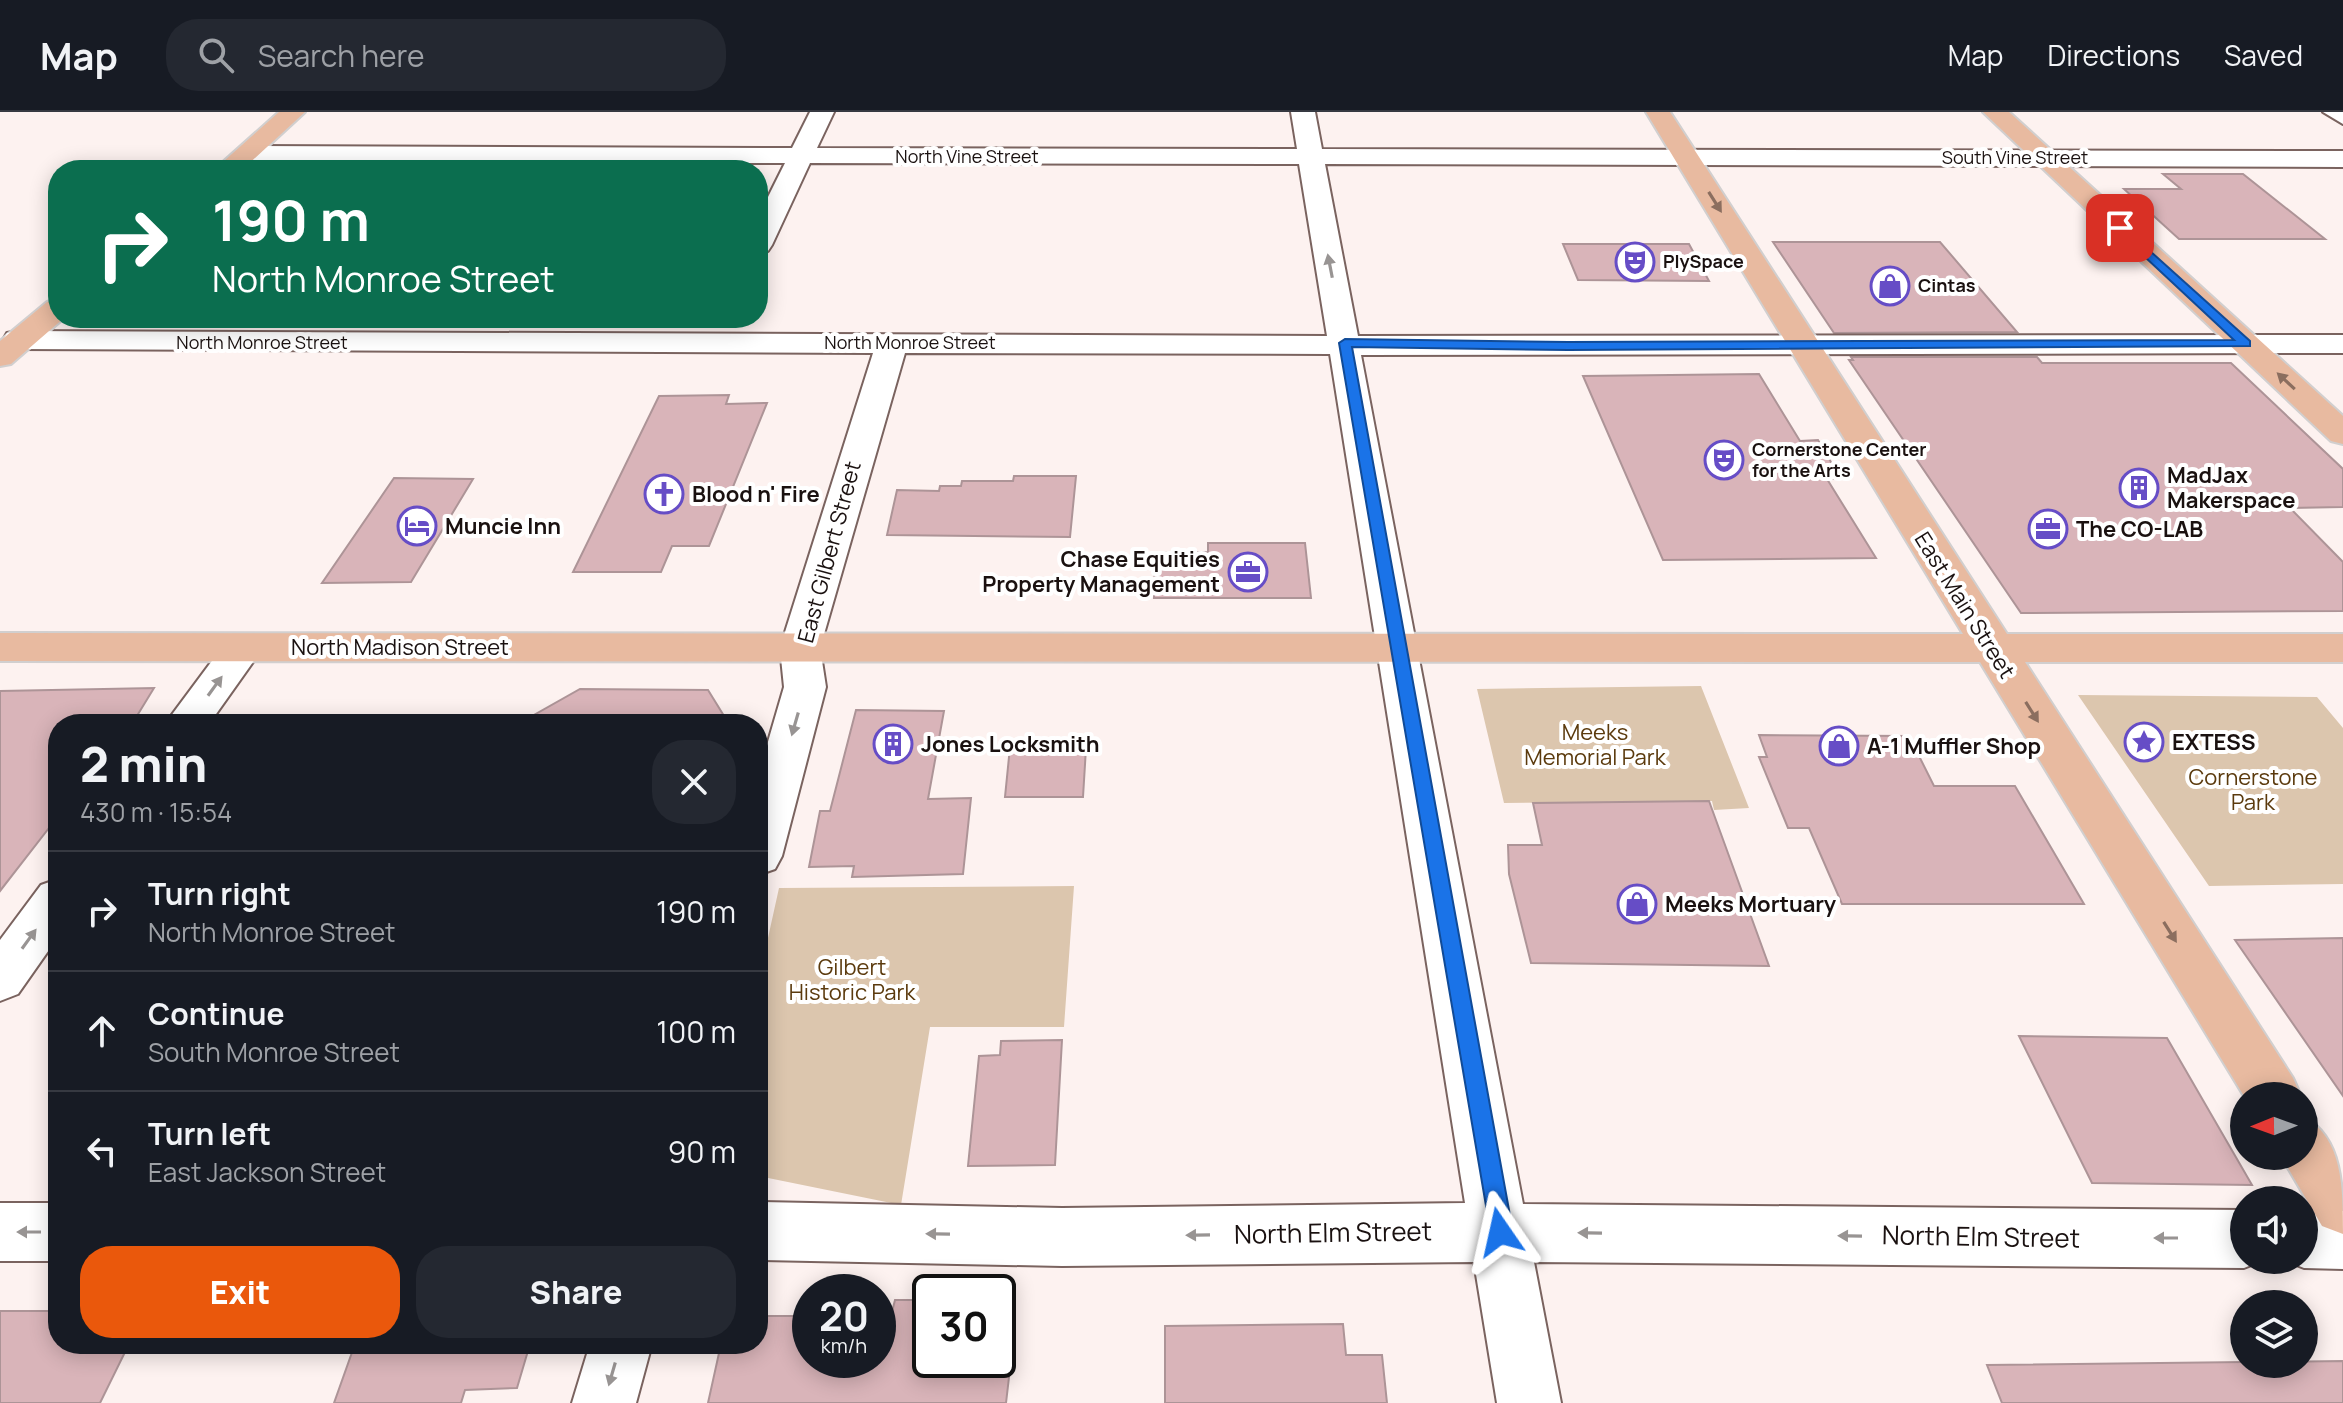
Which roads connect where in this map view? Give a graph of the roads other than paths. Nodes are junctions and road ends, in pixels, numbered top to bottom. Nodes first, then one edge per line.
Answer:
1 (293, 112) edge
2 (822, 112) edge
3 (1303, 112) edge
4 (1658, 112) edge
5 (1995, 112) edge
6 (2335, 112) edge
7 (2343, 117) edge
8 (800, 157) junction
9 (2043, 158) junction
10 (1311, 159) junction
11 (1688, 159) junction
12 (2343, 159) edge
13 (239, 160) edge
14 (462, 160) edge
15 (768, 224) edge
16 (48, 316) edge
17 (716, 331) edge
18 (892, 343) junction
19 (1345, 343) junction
20 (2245, 343) junction
21 (2343, 344) edge
22 (1802, 345) junction
23 (9, 348) edge
24 (2343, 434) edge
25 (1991, 646) junction
26 (0, 647) edge
27 (243, 648) junction
28 (800, 648) junction
29 (1400, 648) junction
30 (2343, 648) edge
31 (194, 714) edge
32 (768, 820) edge
33 (48, 913) edge
34 (0, 979) edge
35 (2265, 1082) edge
36 (2318, 1166) edge
37 (2343, 1206) edge
38 (768, 1231) edge
39 (0, 1232) edge
40 (48, 1232) edge
41 (1500, 1232) junction
42 (2230, 1239) edge
43 (2318, 1239) edge
44 (2343, 1240) edge
45 (618, 1354) edge
46 (604, 1403) edge
47 (1529, 1403) edge

1 - 13 main road
2 - 8 street
3 - 10 street
4 - 11 main road, East Main Street
5 - 9 main road
6 - 7 street
8 - 10 street, North Vine Street
8 - 14 street, North Vine Street
8 - 15 street
9 - 11 street, South Vine Street
9 - 12 street, South Vine Street
9 - 20 main road
10 - 11 street, North Vine Street
19 -> 10 street
11 -> 22 main road, East Main Street
16 - 23 main road
17 - 18 street, North Monroe Street
17 - 23 street, North Monroe Street
18 - 19 street, North Monroe Street
18 - 28 street, East Gilbert Street
19 - 22 street, North Monroe Street
19 - 29 street
20 - 21 street, North Monroe Street
20 - 22 street, North Monroe Street
24 -> 20 main road
22 - 25 main road, East Main Street
25 - 29 main road, North Madison Street
25 - 30 main road, North Madison Street
25 -> 35 main road, East Main Street
26 - 27 main road, North Madison Street
27 - 28 main road, North Madison Street
31 -> 27 street
28 - 29 main road, North Madison Street
28 -> 32 street, East Gilbert Street
29 - 41 street
34 -> 33 street
36 - 37 main road
41 -> 38 street, North Elm Street
40 -> 39 street
42 -> 41 street, North Elm Street
41 - 47 street
43 - 44 street
45 -> 46 street

